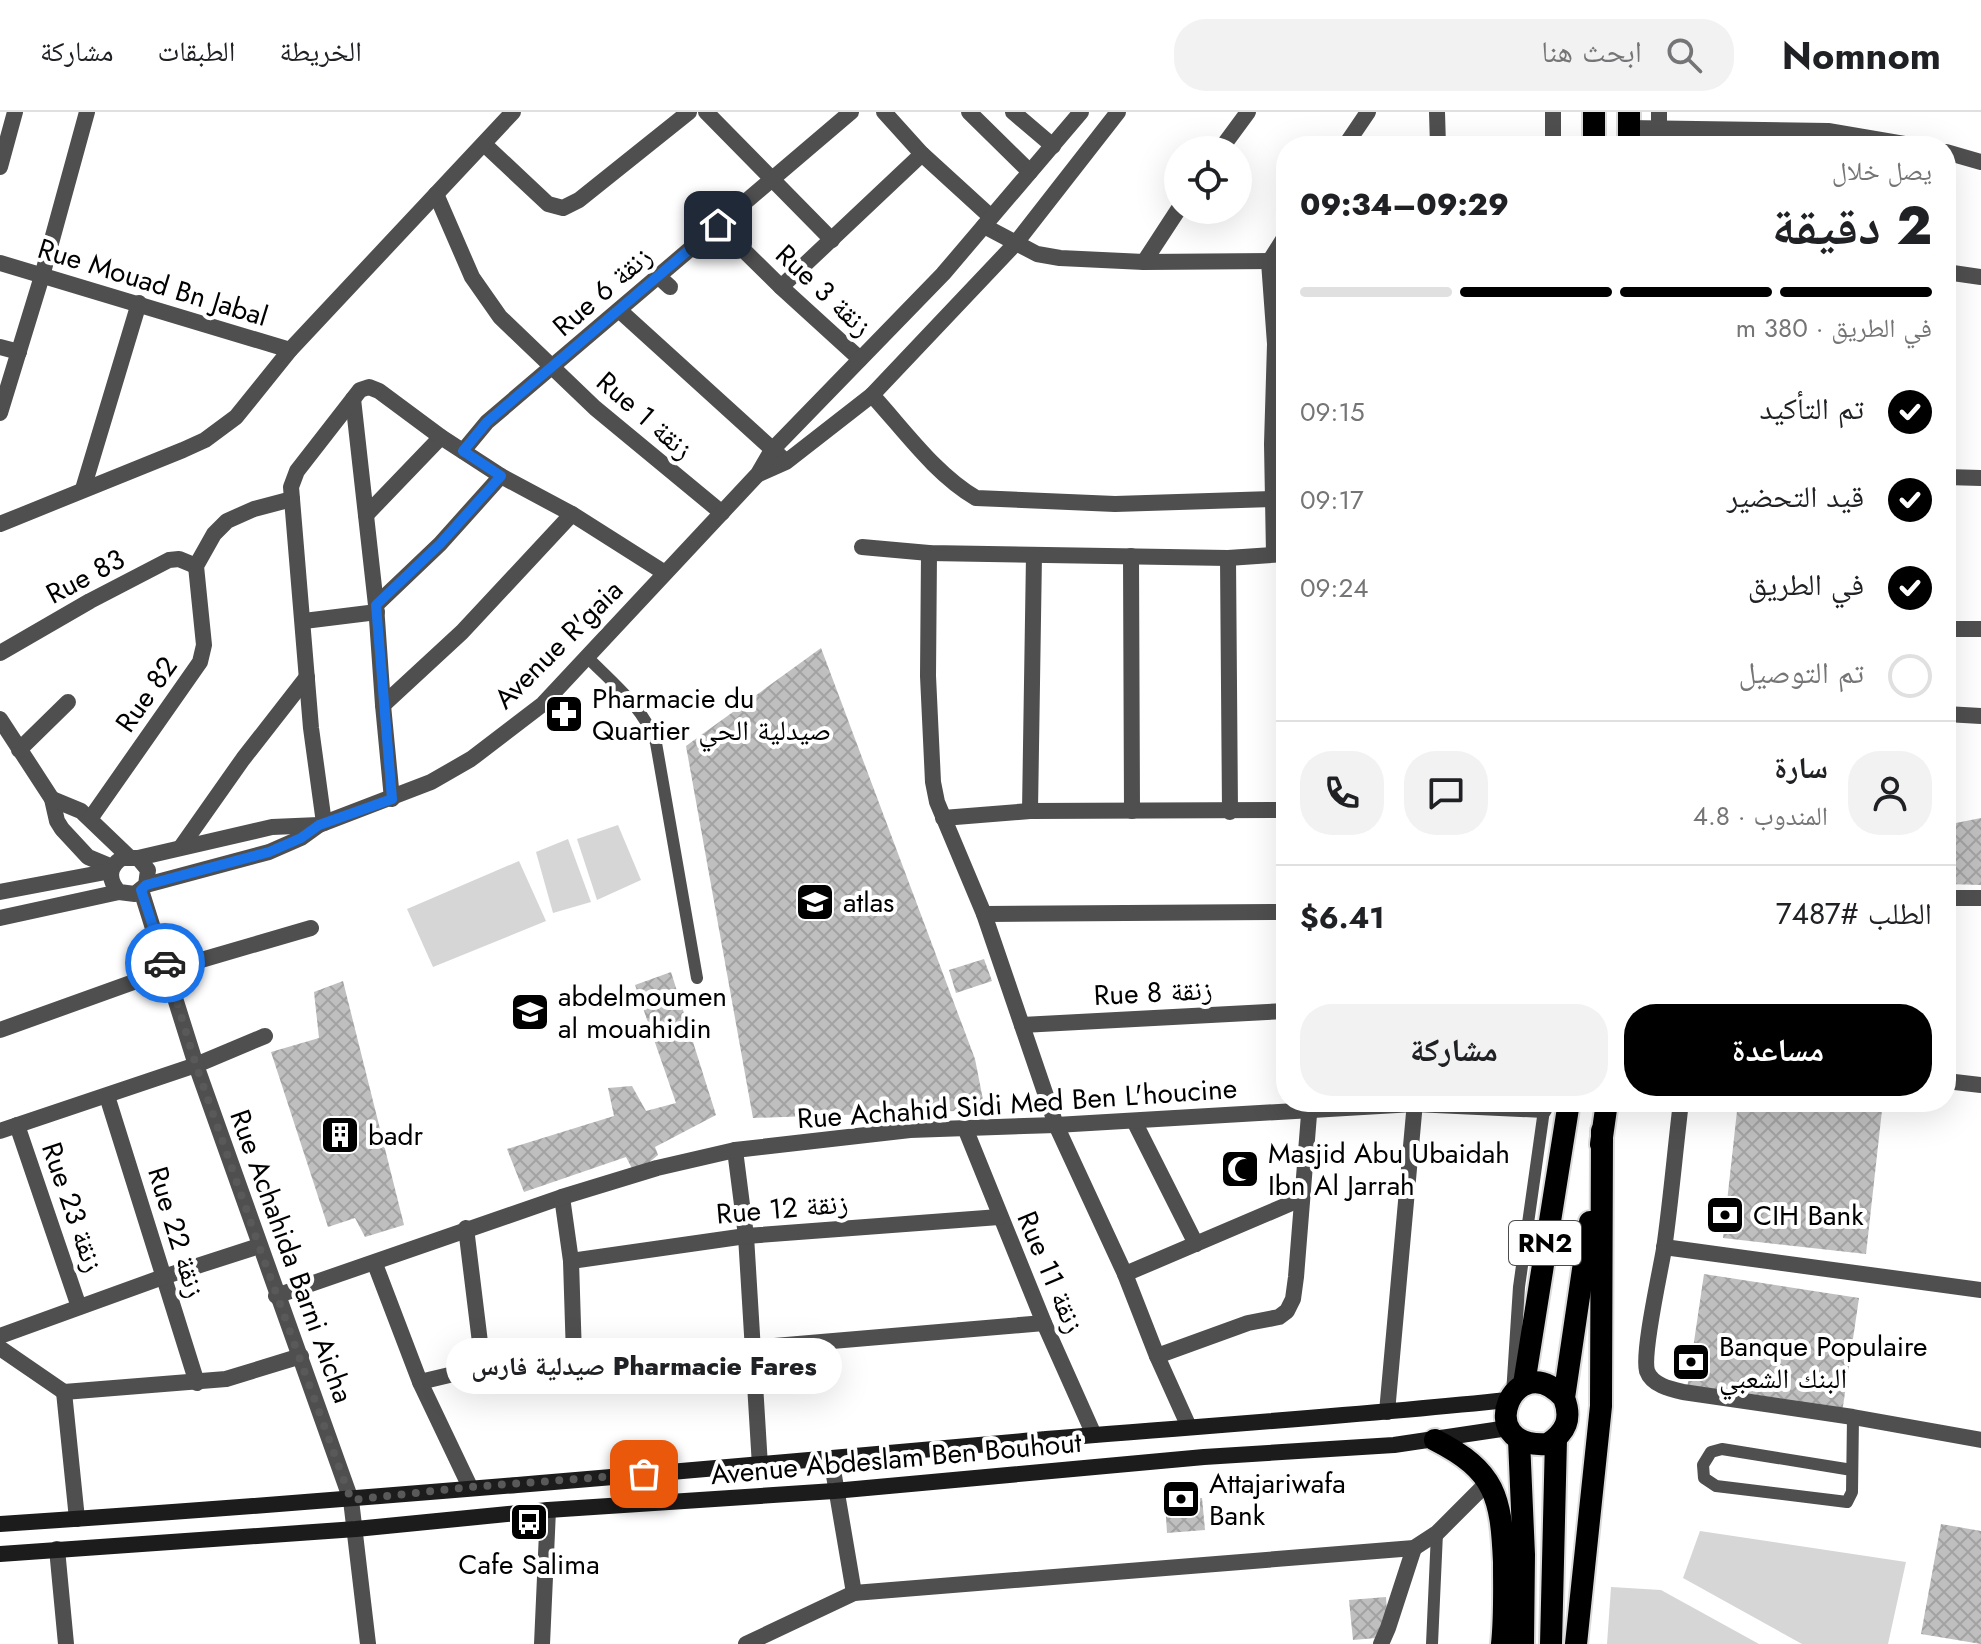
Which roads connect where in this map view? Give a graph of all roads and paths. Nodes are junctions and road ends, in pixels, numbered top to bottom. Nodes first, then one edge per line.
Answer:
1 (15, 112) edge
2 (87, 112) edge
3 (513, 112) edge
4 (689, 112) edge
5 (706, 112) edge
6 (851, 112) edge
7 (884, 112) edge
8 (969, 112) edge
9 (1013, 112) edge
10 (1081, 112) edge
11 (1118, 112) edge
12 (1248, 112) edge
13 (1368, 112) edge
14 (1437, 112) edge
15 (1553, 112) edge
16 (1594, 112) edge
17 (1659, 120) edge
18 (1629, 129) edge
19 (1230, 136) edge
20 (1356, 136) edge
21 (1438, 136) edge
22 (1553, 136) edge
23 (1594, 136) edge
24 (1857, 136) edge
25 (484, 144) junction
26 (1053, 146) junction
27 (922, 154) junction
28 (1956, 155) edge
29 (1981, 162) edge
30 (0, 167) edge
31 (1030, 172) junction
32 (774, 180) junction
33 (436, 194) junction
34 (987, 222) junction
35 (1169, 224) edge
36 (718, 225) junction
37 (832, 240) junction
38 (1015, 244) junction
39 (1276, 251) edge
40 (1144, 262) junction
41 (1269, 262) junction
42 (1276, 262) edge
43 (0, 263) edge
44 (1956, 273) edge
45 (42, 276) junction
46 (1981, 277) edge
47 (781, 287) junction
48 (139, 303) junction
49 (619, 310) junction
50 (1276, 314) edge
51 (0, 347) edge
52 (290, 350) junction
53 (19, 352) junction
54 (860, 359) junction
55 (552, 368) junction
56 (872, 395) junction
57 (353, 399) junction
58 (0, 413) edge
59 (441, 437) junction
60 (772, 450) junction
61 (463, 451) junction
62 (786, 462) junction
63 (758, 474) junction
64 (501, 476) junction
65 (1276, 477) edge
66 (1956, 477) edge
67 (1981, 478) edge
68 (83, 489) junction
69 (292, 499) junction
70 (1274, 499) junction
71 (722, 513) junction
72 (572, 514) junction
73 (366, 515) junction
74 (1276, 517) edge
75 (0, 524) edge
76 (862, 547) dead end
77 (929, 553) junction
78 (1276, 554) edge
79 (1034, 555) junction
80 (1131, 556) junction
81 (1228, 558) junction
82 (196, 566) junction
83 (665, 573) junction
84 (376, 609) junction
85 (304, 621) junction
86 (1956, 629) edge
87 (1981, 629) edge
88 (0, 653) edge
89 (588, 658) junction
90 (307, 677) junction
91 (68, 702) dead end
92 (383, 705) junction
93 (1956, 715) edge
94 (1981, 716) edge
95 (0, 719) edge
96 (19, 750) junction
97 (52, 799) junction
98 (392, 799) junction
99 (1276, 810) edge
100 (1030, 811) junction
101 (1132, 811) junction
102 (1230, 812) junction
103 (943, 818) junction
104 (90, 819) junction
105 (321, 824) junction
106 (181, 847) junction
107 (133, 857) junction
108 (111, 869) junction
109 (144, 888) junction
110 (0, 892) edge
111 (119, 892) junction
112 (1956, 898) edge
113 (1981, 898) edge
114 (1276, 912) edge
115 (984, 914) junction
116 (0, 918) edge
117 (311, 928) dead end
118 (167, 970) junction
119 (697, 978) dead end
120 (1276, 1012) edge
121 (1022, 1025) junction
122 (0, 1030) edge
123 (265, 1036) dead end
124 (196, 1065) junction
125 (1956, 1082) edge
126 (1981, 1085) edge
127 (107, 1096) junction
128 (1276, 1109) edge
129 (1308, 1112) edge
130 (1413, 1112) edge
131 (1544, 1112) edge
132 (1548, 1112) edge
133 (1567, 1112) edge
134 (1605, 1112) edge
135 (1680, 1112) edge
136 (1134, 1121) junction
137 (17, 1125) junction
138 (1056, 1125) junction
139 (965, 1128) junction
140 (0, 1131) edge
141 (1602, 1131) junction
142 (1563, 1139) junction
143 (735, 1150) junction
144 (562, 1197) junction
145 (1301, 1199) junction
146 (999, 1217) junction
147 (466, 1228) junction
148 (746, 1236) junction
149 (1196, 1244) junction
150 (259, 1246) junction
151 (1664, 1247) junction
152 (571, 1261) junction
153 (375, 1264) junction
154 (1125, 1274) junction
155 (163, 1277) junction
156 (1981, 1290) edge
157 (276, 1296) junction
158 (79, 1307) junction
159 (1044, 1323) junction
160 (0, 1336) edge
161 (0, 1348) edge
162 (751, 1348) junction
163 (301, 1356) junction
164 (574, 1356) junction
165 (1157, 1356) junction
166 (483, 1367) junction
167 (420, 1382) junction
168 (197, 1383) junction
169 (64, 1392) junction
170 (1515, 1393) junction
171 (1564, 1398) junction
172 (1387, 1412) junction
173 (1853, 1417) junction
174 (1189, 1427) junction
175 (1514, 1434) junction
176 (1094, 1435) junction
177 (1556, 1439) junction
178 (1435, 1440) junction
179 (1981, 1440) edge
180 (831, 1458) junction
181 (760, 1466) junction
182 (1852, 1470) junction
183 (1488, 1482) junction
184 (470, 1487) junction
185 (834, 1491) junction
186 (351, 1500) junction
187 (548, 1510) junction
188 (77, 1519) junction
189 (0, 1524) edge
190 (1587, 1526) junction
191 (356, 1529) junction
192 (1437, 1533) junction
193 (1414, 1548) junction
194 (57, 1549) junction
195 (0, 1554) edge
196 (1524, 1555) junction
197 (854, 1593) junction
198 (1505, 1616) junction
199 (1551, 1636) edge
200 (66, 1644) edge
201 (368, 1644) edge
202 (542, 1644) edge
203 (746, 1644) edge
204 (1381, 1644) edge
205 (1432, 1644) edge
206 (1502, 1644) edge
207 (1523, 1644) edge
208 (1576, 1644) edge

1 - 30 street
2 - 45 street
3 - 25 street
4 - 25 street
5 - 32 street
6 - 32 street, Rue 6 زنقة
7 - 27 street
8 - 31 street
9 - 26 street
10 - 26 street, Avenue R'gaia
11 - 38 street, Avenue R'gaia
12 - 19 street
13 - 20 street
14 - 21 street
15 - 22 street
16 - 23 highway
17 - 18 street
17 - 24 street
25 - 33 street
26 - 31 street, Avenue R'gaia
27 - 34 street
27 - 37 street
28 - 29 street
31 - 34 street, Avenue R'gaia
32 - 36 street, Rue 6 زنقة
32 - 37 street
33 - 52 street
33 - 55 street, Rue 1 زنقة
34 - 38 street
34 - 54 street, Avenue R'gaia
35 - 40 street
36 - 47 street, Rue 3 زنقة
36 - 49 street, Rue 6 زنقة
37 - 47 street
38 - 40 street
38 - 56 street, Avenue R'gaia
39 - 41 street
40 - 41 street
41 - 42 street
41 - 50 street
43 - 45 street, Rue Mouad Bn Jabal
44 - 46 street
45 - 48 street, Rue Mouad Bn Jabal
45 - 53 street
47 - 54 street, Rue 3 زنقة
48 - 52 street, Rue Mouad Bn Jabal
48 - 68 street
49 - 55 street, Rue 6 زنقة
49 - 60 street
51 - 53 street
52 - 68 street
53 - 58 street
54 - 60 street, Avenue R'gaia
55 - 61 street, Rue 6 زنقة
55 - 71 street, Rue 1 زنقة
56 - 62 street, Avenue R'gaia
56 - 70 street
57 - 59 street
57 - 69 street
57 - 73 street
59 - 61 street
59 - 73 street
60 - 62 street
60 - 63 street, Avenue R'gaia
61 - 64 street
62 - 63 street, Avenue R'gaia
63 - 71 street, Avenue R'gaia
64 - 72 street
64 - 84 street
65 - 70 street
66 - 67 street
68 - 75 street
69 - 82 street
69 - 85 street
70 - 74 street
71 - 83 street, Avenue R'gaia
72 - 83 street
72 - 92 street
73 - 84 street
76 - 77 street
77 - 79 street
77 - 103 street
78 - 81 street
79 - 80 street
79 - 100 street
80 - 81 street
80 - 101 street
81 - 102 street
82 - 88 street, Rue 83
82 - 104 street, Rue 82
83 - 89 street, Avenue R'gaia
84 - 85 street
84 - 92 street
85 - 90 street
86 - 87 street
89 - 98 street, Avenue R'gaia
89 - 119 lane
90 - 105 street
90 - 106 street
91 - 96 street
92 - 98 street
93 - 94 street
95 - 96 street
96 - 97 street
97 - 104 street
97 - 108 street
98 - 105 street, Avenue R'gaia
99 - 102 street
100 - 101 street
100 - 103 street
101 - 102 street
103 - 115 street
104 - 107 street
105 - 106 street, Avenue R'gaia
105 - 109 street, Avenue R'gaia
106 - 107 street, Avenue R'gaia
107 - 108 street
107 - 109 street
108 - 110 street
108 - 111 street
109 - 111 street
109 - 118 street, Rue Achahida Barni Aicha
111 - 116 street
112 - 113 street
114 - 115 street
115 - 121 street
117 - 118 street
118 - 122 street
118 - 124 street, Rue Achahida Barni Aicha
120 - 121 street, Rue 8 زنقة
121 - 138 street
123 - 124 street
124 - 127 street
124 - 150 street, Rue Achahida Barni Aicha
125 - 126 street
127 - 137 street
127 - 155 street, Rue 22 زنقة
128 - 136 street, Rue Achahid Sidi Med Ben L'houcine
129 - 145 street
130 - 172 street
131 - 170 lane
132 - 142 street
133 - 142 highway, RN2
134 - 141 highway, RN2
135 - 151 street
136 - 138 street, Rue Achahid Sidi Med Ben L'houcine
136 - 149 street
137 - 140 street
137 - 158 street, Rue 23 زنقة
138 - 139 street, Rue Achahid Sidi Med Ben L'houcine
138 - 154 street
139 - 143 street, Rue Achahid Sidi Med Ben L'houcine
139 - 146 street, Rue 11 زنقة
141 - 171 highway, RN2
141 - 190 highway
142 - 170 highway, RN2
143 - 144 street, Rue Achahid Sidi Med Ben L'houcine
143 - 148 street
144 - 147 street, Rue Achahid Sidi Med Ben L'houcine
144 - 152 street
145 - 149 street
145 - 165 street
146 - 148 street, Rue 12 زنقة
146 - 159 street, Rue 11 زنقة
147 - 153 street, Rue Achahid Sidi Med Ben L'houcine
147 - 166 street
148 - 152 street, Rue 12 زنقة
148 - 162 street
149 - 154 street
150 - 155 street
150 - 157 street, Rue Achahida Barni Aicha
151 - 156 street
151 - 173 street
152 - 164 street
153 - 157 street, Rue Achahid Sidi Med Ben L'houcine
153 - 167 street
154 - 165 street
155 - 158 street
155 - 168 street, Rue 22 زنقة
157 - 163 street, Rue Achahida Barni Aicha
158 - 160 street
159 - 162 street
159 - 176 street, Rue 11 زنقة
161 - 169 street
162 - 164 street
162 - 181 street
163 - 168 street
163 - 186 street, Rue Achahida Barni Aicha
164 - 166 street
165 - 174 street
166 - 167 street
167 - 184 street
168 - 169 street
169 - 188 street
170 - 171 highway
170 - 172 main road, Avenue Abdeslam Ben Bouhout
170 - 175 highway, RN2
171 - 177 highway, RN2
172 - 174 main road, Avenue Abdeslam Ben Bouhout
173 - 179 street
173 - 182 lane
174 - 176 main road, Avenue Abdeslam Ben Bouhout
175 - 177 highway
175 - 178 main road, Avenue Abdeslam Ben Bouhout
175 - 196 highway, RN2
176 - 180 main road, Avenue Abdeslam Ben Bouhout
177 - 199 highway, RN2
178 - 183 highway
178 - 185 main road, Avenue Abdeslam Ben Bouhout
180 - 181 main road, Avenue Abdeslam Ben Bouhout
180 - 185 street
181 - 184 main road, Avenue Abdeslam Ben Bouhout
182 - 182 lane
183 - 192 street
183 - 198 highway
184 - 186 main road, Avenue Abdeslam Ben Bouhout
185 - 187 main road, Avenue Abdeslam Ben Bouhout
185 - 197 street
186 - 188 main road, Avenue Abdeslam Ben Bouhout
186 - 191 street, Rue Achahida Barni Aicha
187 - 191 main road, Avenue Abdeslam Ben Bouhout
187 - 202 street
188 - 189 main road, Avenue Abdeslam Ben Bouhout
190 - 199 highway
190 - 208 highway
191 - 194 main road, Avenue Abdeslam Ben Bouhout
191 - 201 street, Rue Achahida Barni Aicha
192 - 193 street
192 - 205 lane
193 - 197 street
193 - 204 street
194 - 195 main road, Avenue Abdeslam Ben Bouhout
194 - 200 street
196 - 198 highway
196 - 207 highway, RN2
197 - 203 street
198 - 206 highway

